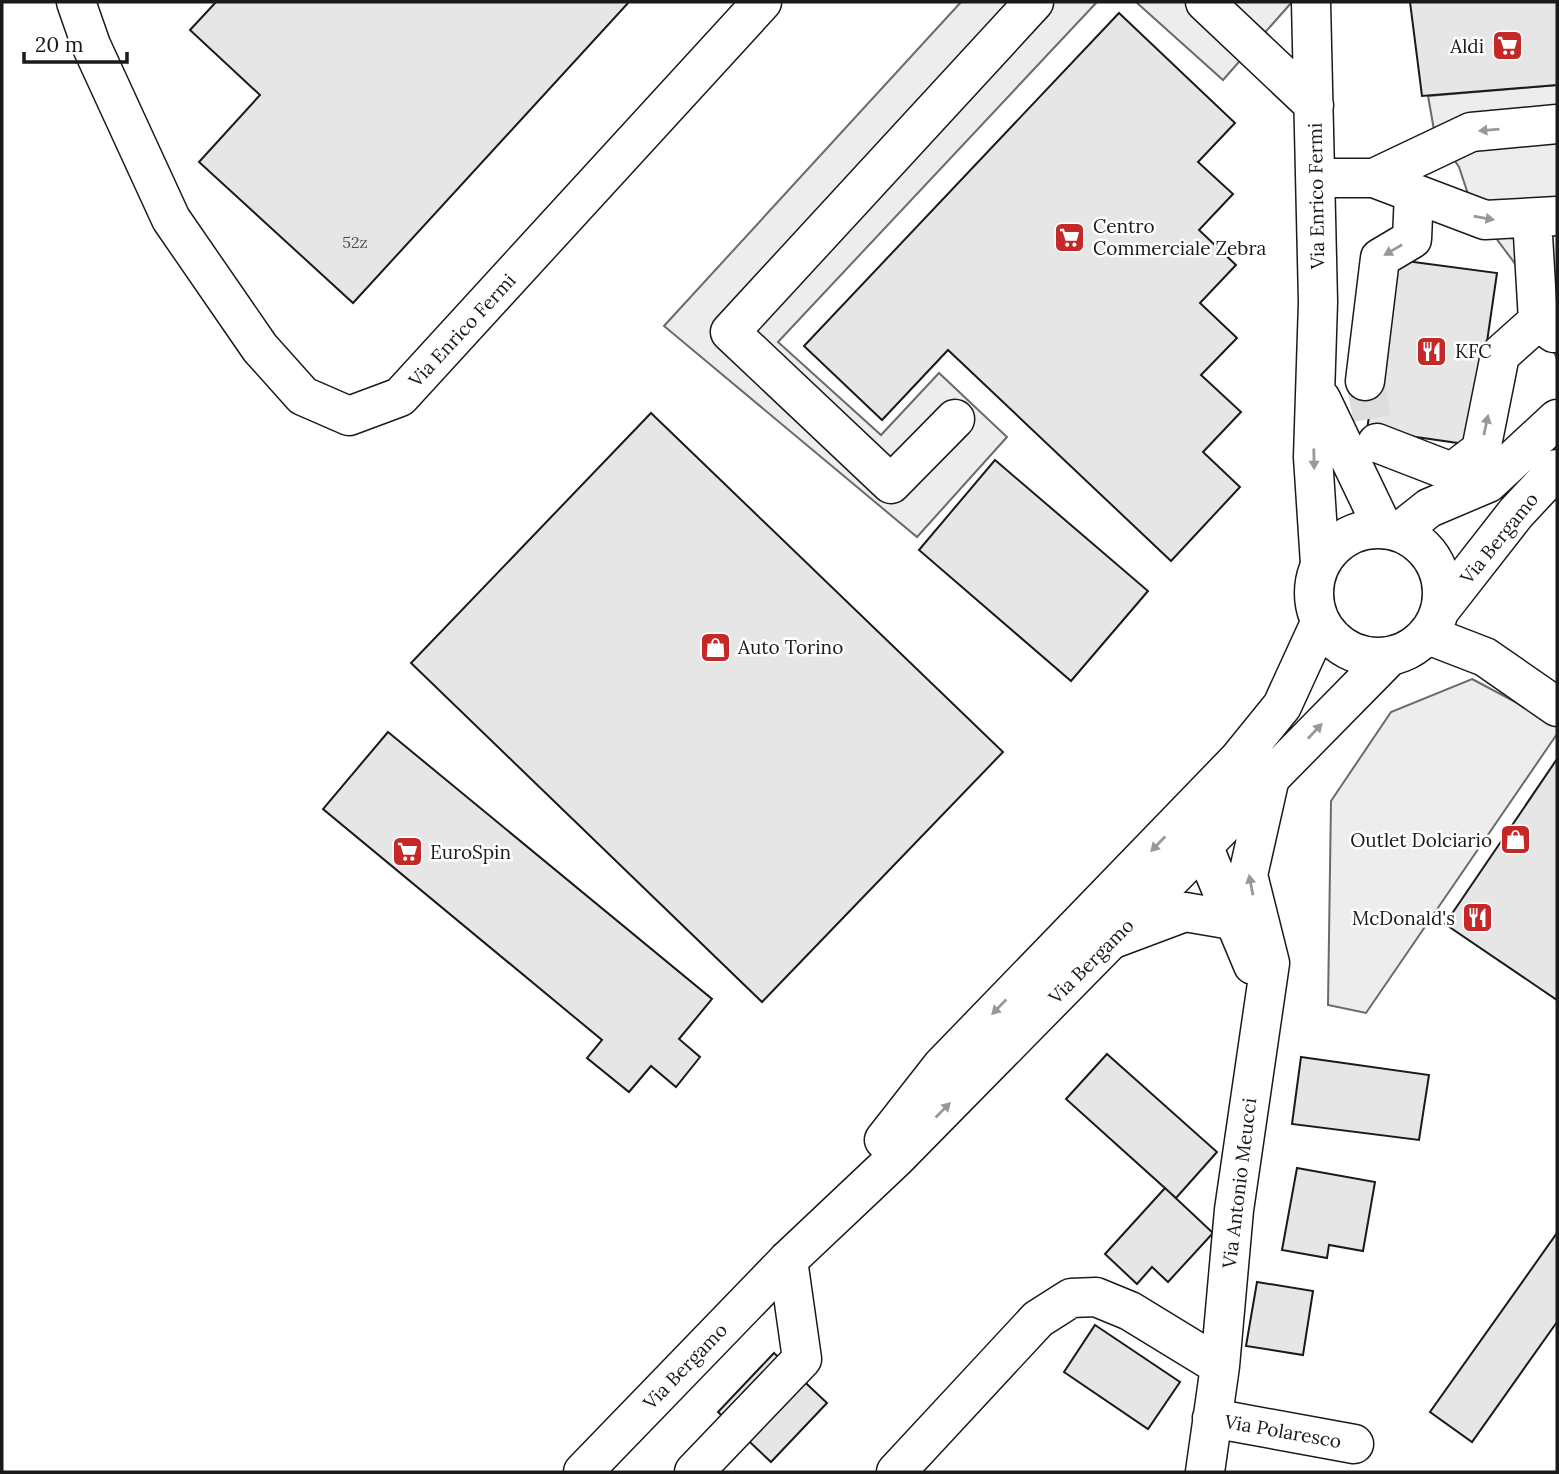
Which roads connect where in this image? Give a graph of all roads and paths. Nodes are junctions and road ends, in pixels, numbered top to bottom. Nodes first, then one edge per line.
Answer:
1 (76, 2) edge
2 (762, 2) edge
3 (1034, 2) edge
4 (1205, 2) edge
5 (1310, 2) edge
6 (1314, 105) junction
7 (1557, 124) edge
8 (1316, 178) junction
9 (1374, 178) junction
10 (1414, 193) junction
11 (1545, 217) edge
12 (1548, 325) edge
13 (1365, 381) tunnel mouth
14 (1317, 390) junction
15 (955, 419) dead end
16 (1557, 419) edge
17 (1377, 443) dead end
18 (1557, 469) edge
19 (1392, 530) junction
20 (1320, 564) junction
21 (1435, 622) junction
22 (1320, 624) junction
23 (1388, 658) junction
24 (1557, 707) edge
25 (1239, 759) junction
26 (1269, 782) junction
27 (1204, 848) junction
28 (1232, 920) junction
29 (1113, 939) junction
30 (1264, 1000) junction
31 (788, 1260) junction
32 (1220, 1366) junction
33 (1212, 1418) junction
34 (1354, 1444) dead end
35 (583, 1472) edge
36 (694, 1472) edge
37 (896, 1472) edge
38 (1205, 1472) edge

1 - 2 street, Via Enrico Fermi
3 - 15 street
4 - 6 street
5 - 6 street, Via Enrico Fermi
6 - 8 street, Via Enrico Fermi
7 -> 9 street
8 - 9 street
8 - 14 street, Via Enrico Fermi
9 - 10 street
10 -> 11 street
10 -> 13 street
11 - 12 street
17 -> 12 street
14 - 19 street, Via Enrico Fermi
14 -> 20 street, Via Enrico Fermi
16 - 19 street
18 - 21 street, Via Bergamo
19 - 20 street
19 - 21 street
20 - 22 street
21 - 23 street
21 - 24 street
22 - 23 street
22 - 25 street, Via Bergamo
26 -> 23 street, Via Bergamo
25 - 27 street
25 -> 31 street, Via Bergamo
26 - 27 street, Via Bergamo
30 -> 26 street, Via Antonio Meucci
27 - 28 street, Via Antonio Meucci
27 - 29 street, Via Bergamo
28 - 29 street
28 - 30 street, Via Antonio Meucci
31 -> 29 street, Via Bergamo
30 - 32 street, Via Antonio Meucci
31 - 35 street, Via Bergamo
31 - 36 street
32 - 33 street, Via Polaresco
32 - 37 street
33 - 34 street, Via Polaresco
33 - 38 street, Via Polaresco

